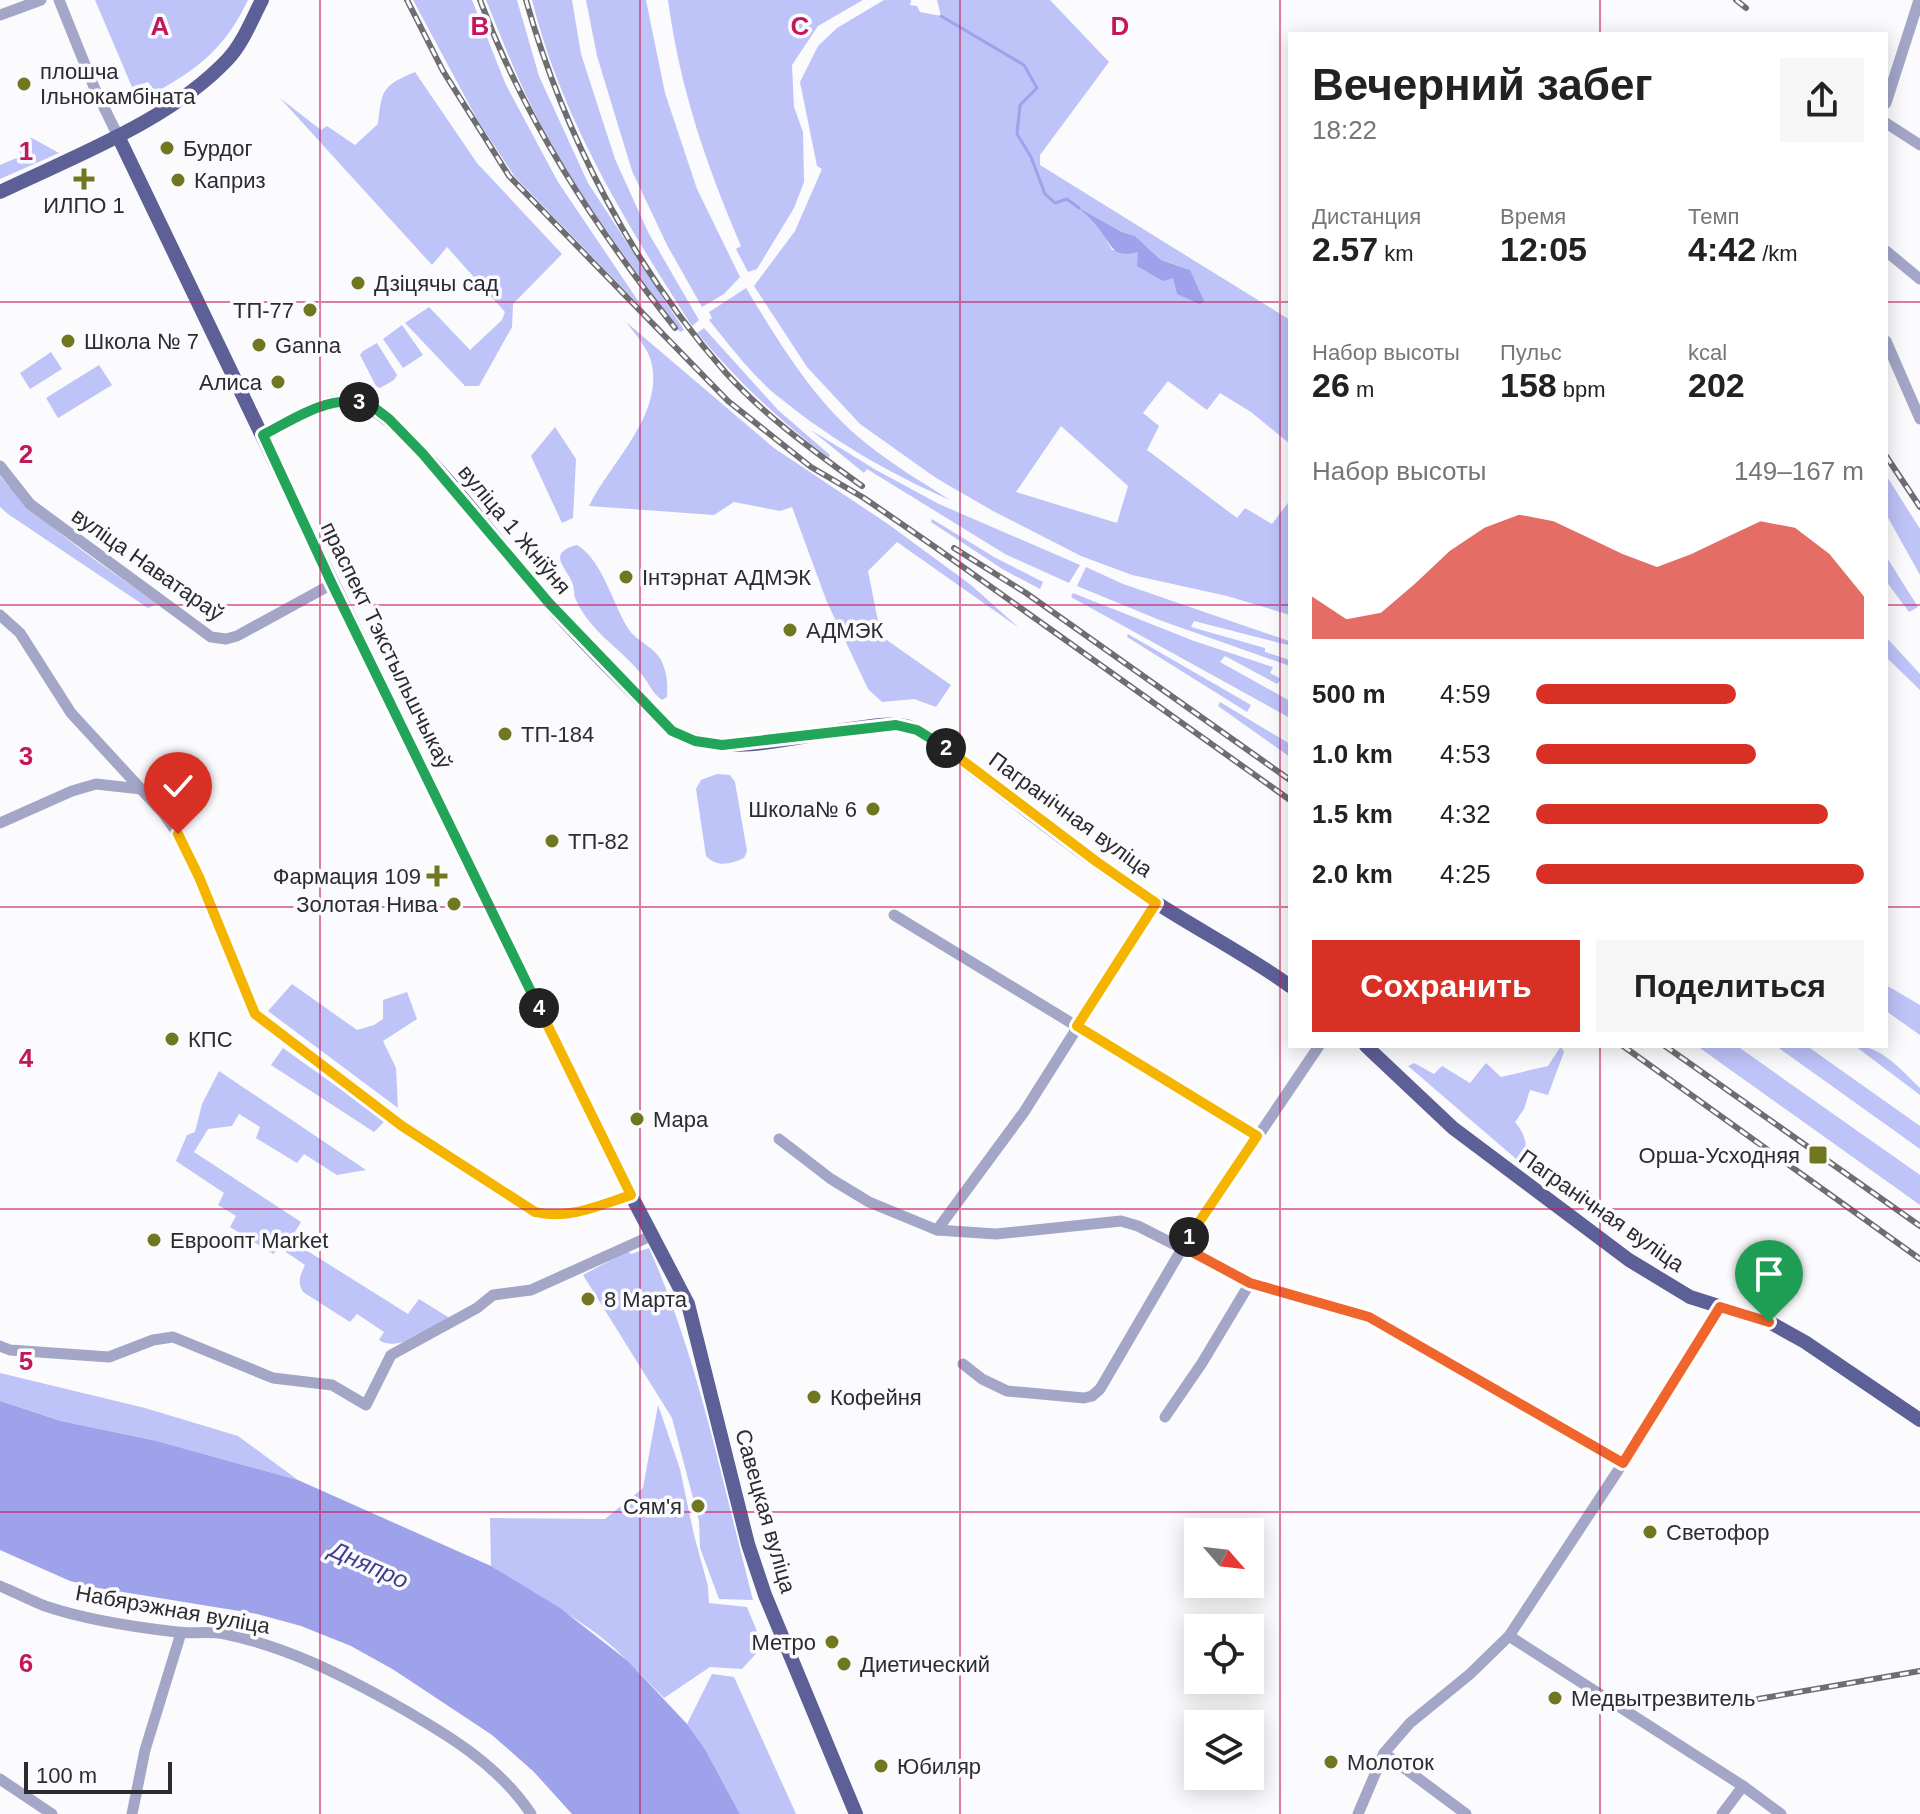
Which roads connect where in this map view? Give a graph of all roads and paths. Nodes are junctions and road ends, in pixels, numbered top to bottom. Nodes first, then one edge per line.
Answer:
1 (41, 0) edge
2 (59, 0) edge
3 (262, 0) edge
4 (1918, 6) edge
5 (0, 15) edge
6 (1888, 97) edge
7 (1888, 124) edge
8 (118, 136) junction
9 (1920, 145) edge
10 (0, 192) edge
11 (1888, 253) edge
12 (1920, 279) edge
13 (1888, 346) edge
14 (1920, 419) edge
15 (263, 435) junction
16 (0, 466) edge
17 (332, 584) junction
18 (0, 615) edge
19 (639, 697) joint
20 (141, 789) junction
21 (0, 823) edge
22 (1156, 903) junction
23 (894, 915) dead end
24 (1288, 985) edge
25 (1077, 1026) junction
26 (1318, 1048) edge
27 (1368, 1048) edge
28 (1257, 1136) junction
29 (779, 1139) dead end
30 (631, 1195) junction
31 (937, 1230) junction
32 (653, 1235) junction
33 (1183, 1247) junction
34 (1250, 1283) junction
35 (688, 1304) joint
36 (1720, 1307) junction
37 (0, 1346) edge
38 (963, 1364) dead end
39 (1165, 1417) dead end
40 (1920, 1420) edge
41 (1623, 1463) junction
42 (0, 1586) edge
43 (181, 1633) junction
44 (1509, 1636) junction
45 (1384, 1753) junction
46 (0, 1779) edge
47 (1743, 1786) junction
48 (52, 1814) edge
49 (132, 1814) edge
50 (531, 1814) edge
51 (856, 1814) edge
52 (1358, 1814) edge
53 (1466, 1814) edge
54 (1722, 1814) edge
55 (1781, 1814) edge

1 - 5 street
2 - 8 street, праспект Тэкстыльшчыкаў
3 - 8 main road
4 - 6 street
7 - 9 street
8 - 10 main road
8 - 15 main road, праспект Тэкстыльшчыкаў
11 - 12 street
13 - 14 street
15 - 17 main road, праспект Тэкстыльшчыкаў
15 - 19 main road, вуліца 1 Жніўня
16 - 17 street, вуліца Наватараў
17 - 30 main road, праспект Тэкстыльшчыкаў
18 - 20 street
19 - 22 main road, Пагранічная вуліца
20 - 21 street
20 - 30 street
22 - 24 main road, Пагранічная вуліца
22 - 25 street
23 - 25 street
25 - 28 street
25 - 31 street
26 - 28 street
27 - 36 main road, Пагранічная вуліца
28 - 33 street
29 - 31 street
30 - 32 main road, праспект Тэкстыльшчыкаў
31 - 33 street
32 - 35 main road, праспект Тэкстыльшчыкаў
32 - 37 street
33 - 34 street
33 - 38 street
34 - 39 street
34 - 41 street
35 - 51 main road, Савецкая вуліца
36 - 40 main road, Пагранічная вуліца
36 - 41 street
41 - 44 street
42 - 43 street, Набярэжная вуліца
43 - 49 street
43 - 50 street, Набярэжная вуліца
44 - 45 street
44 - 47 street
45 - 52 street
45 - 53 street
46 - 48 street
47 - 54 street
47 - 55 street

